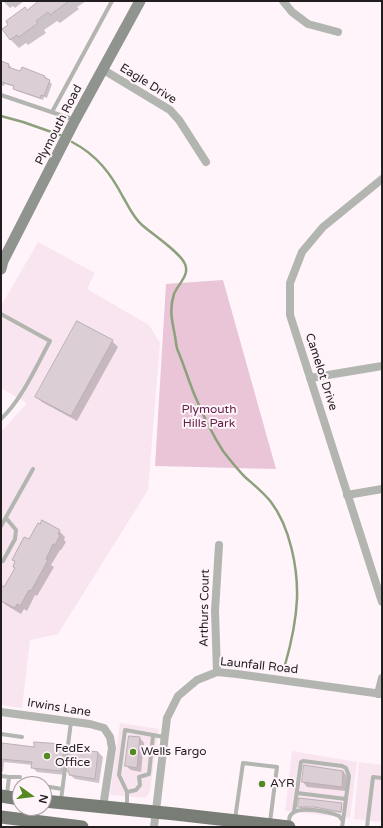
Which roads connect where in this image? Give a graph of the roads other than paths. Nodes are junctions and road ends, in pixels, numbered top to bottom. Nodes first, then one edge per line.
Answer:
1 (112, 1) edge
2 (140, 1) edge
3 (283, 1) edge
4 (338, 32) dead end
5 (102, 69) junction
6 (1, 95) edge
7 (52, 112) junction
8 (75, 120) junction
9 (206, 162) dead end
10 (382, 179) edge
11 (2, 265) edge
12 (1, 314) edge
13 (382, 366) edge
14 (310, 378) junction
15 (1, 419) edge
16 (33, 469) dead end
17 (382, 489) edge
18 (347, 495) junction
19 (6, 518) junction
20 (1, 526) edge
21 (219, 545) dead end
22 (1, 562) edge
23 (382, 602) edge
24 (217, 672) junction
25 (382, 678) edge
26 (380, 694) edge
27 (1, 712) edge
28 (71, 722) junction
29 (1, 734) edge
30 (153, 736) junction
31 (22, 737) dead end
32 (164, 737) junction
33 (149, 774) junction
34 (1, 776) edge
35 (161, 776) junction
36 (9, 777) joint
37 (382, 778) edge
38 (52, 787) edge
39 (62, 789) junction
40 (127, 792) junction
41 (297, 792) junction
42 (4, 796) edge
43 (346, 799) junction
44 (52, 802) edge
45 (61, 803) junction
46 (103, 807) junction
47 (127, 809) junction
48 (156, 812) junction
49 (294, 812) junction
50 (1, 817) edge
51 (235, 821) junction
52 (343, 821) junction
53 (269, 825) junction
54 (82, 827) edge
55 (154, 827) edge
56 (289, 827) edge
57 (342, 827) edge
58 (367, 827) edge

1 - 7 lane
2 - 5 main road, Plymouth Road
3 - 4 street
5 - 8 main road, Plymouth Road
5 - 9 street, Eagle Drive
6 - 7 lane
7 - 8 lane
8 - 11 main road, Plymouth Road
10 - 14 street, Camelot Drive
12 - 15 lane
13 - 14 street
14 - 18 street, Camelot Drive
16 - 19 lane
17 - 18 street
18 - 23 street, Camelot Drive
19 - 20 lane
19 - 22 lane
21 - 24 street, Arthurs Court
24 - 26 street, Launfall Road
24 - 32 street, Launfall Road
25 - 26 street
27 - 28 street, Irwins Lane
28 - 39 lane
28 - 46 street, Irwins Lane
29 - 31 lane
30 - 32 lane
30 - 33 lane
30 - 40 lane
32 - 35 street, Launfall Road
33 - 35 lane
33 - 40 lane
34 - 36 lane
35 - 48 street, Launfall Road
36 - 42 lane
37 - 58 lane
38 - 39 lane
39 - 45 lane
40 - 47 lane
41 - 43 lane
41 - 43 lane
41 - 49 lane
43 - 52 lane
44 - 45 main road
45 - 46 main road
46 - 47 main road
47 - 48 main road
48 - 51 main road
48 - 55 street, Launfall Road
49 - 52 lane
49 - 56 lane
50 - 54 main road
51 - 53 main road
51 - 53 lane
52 - 57 lane
53 - 56 main road

